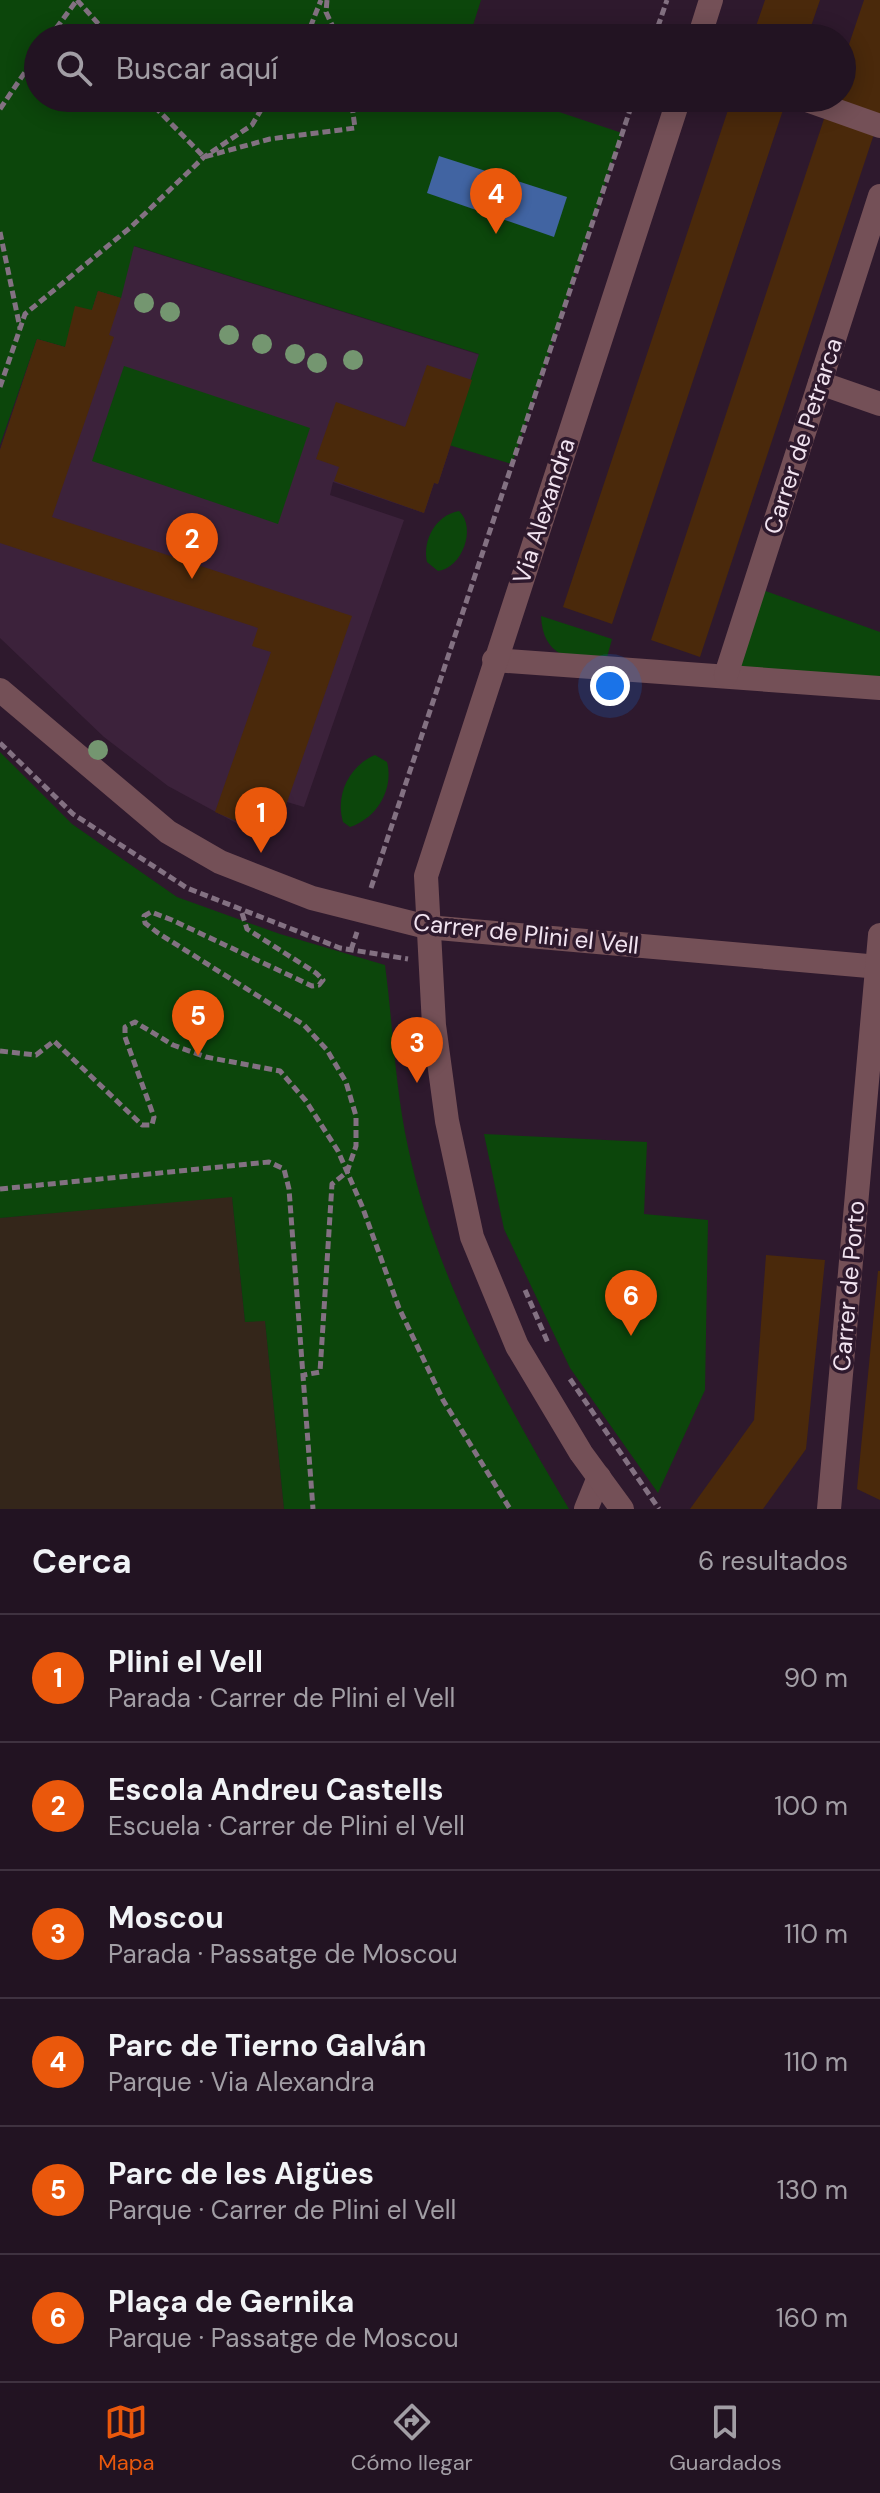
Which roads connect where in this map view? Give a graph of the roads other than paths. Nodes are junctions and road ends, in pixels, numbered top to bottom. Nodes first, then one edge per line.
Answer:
1 (711, 0) edge
2 (703, 24) edge
3 (674, 112) edge
4 (840, 112) edge
5 (880, 126) edge
6 (880, 196) edge
7 (820, 383) junction
8 (880, 404) edge
9 (494, 660) junction
10 (726, 675) junction
11 (880, 688) edge
12 (0, 690) edge
13 (427, 927) junction
14 (880, 935) edge
15 (878, 967) edge
16 (599, 1477) junction
17 (586, 1509) edge
18 (622, 1509) edge
19 (829, 1509) edge

1 - 2 street
3 - 9 street, Via Alexandra
4 - 5 street
6 - 7 street, Carrer de Petrarca
7 - 8 street
7 - 10 street, Carrer de Petrarca
9 - 10 street
9 - 13 street, Via Alexandra
10 - 11 street
12 - 13 street, Carrer de Plini el Vell
13 - 15 street, Carrer de Plini el Vell
13 - 16 street, Via Alexandra
14 - 15 street, Carrer de Porto
15 - 19 street, Carrer de Porto
16 - 17 street
16 - 18 street, Via Alexandra

